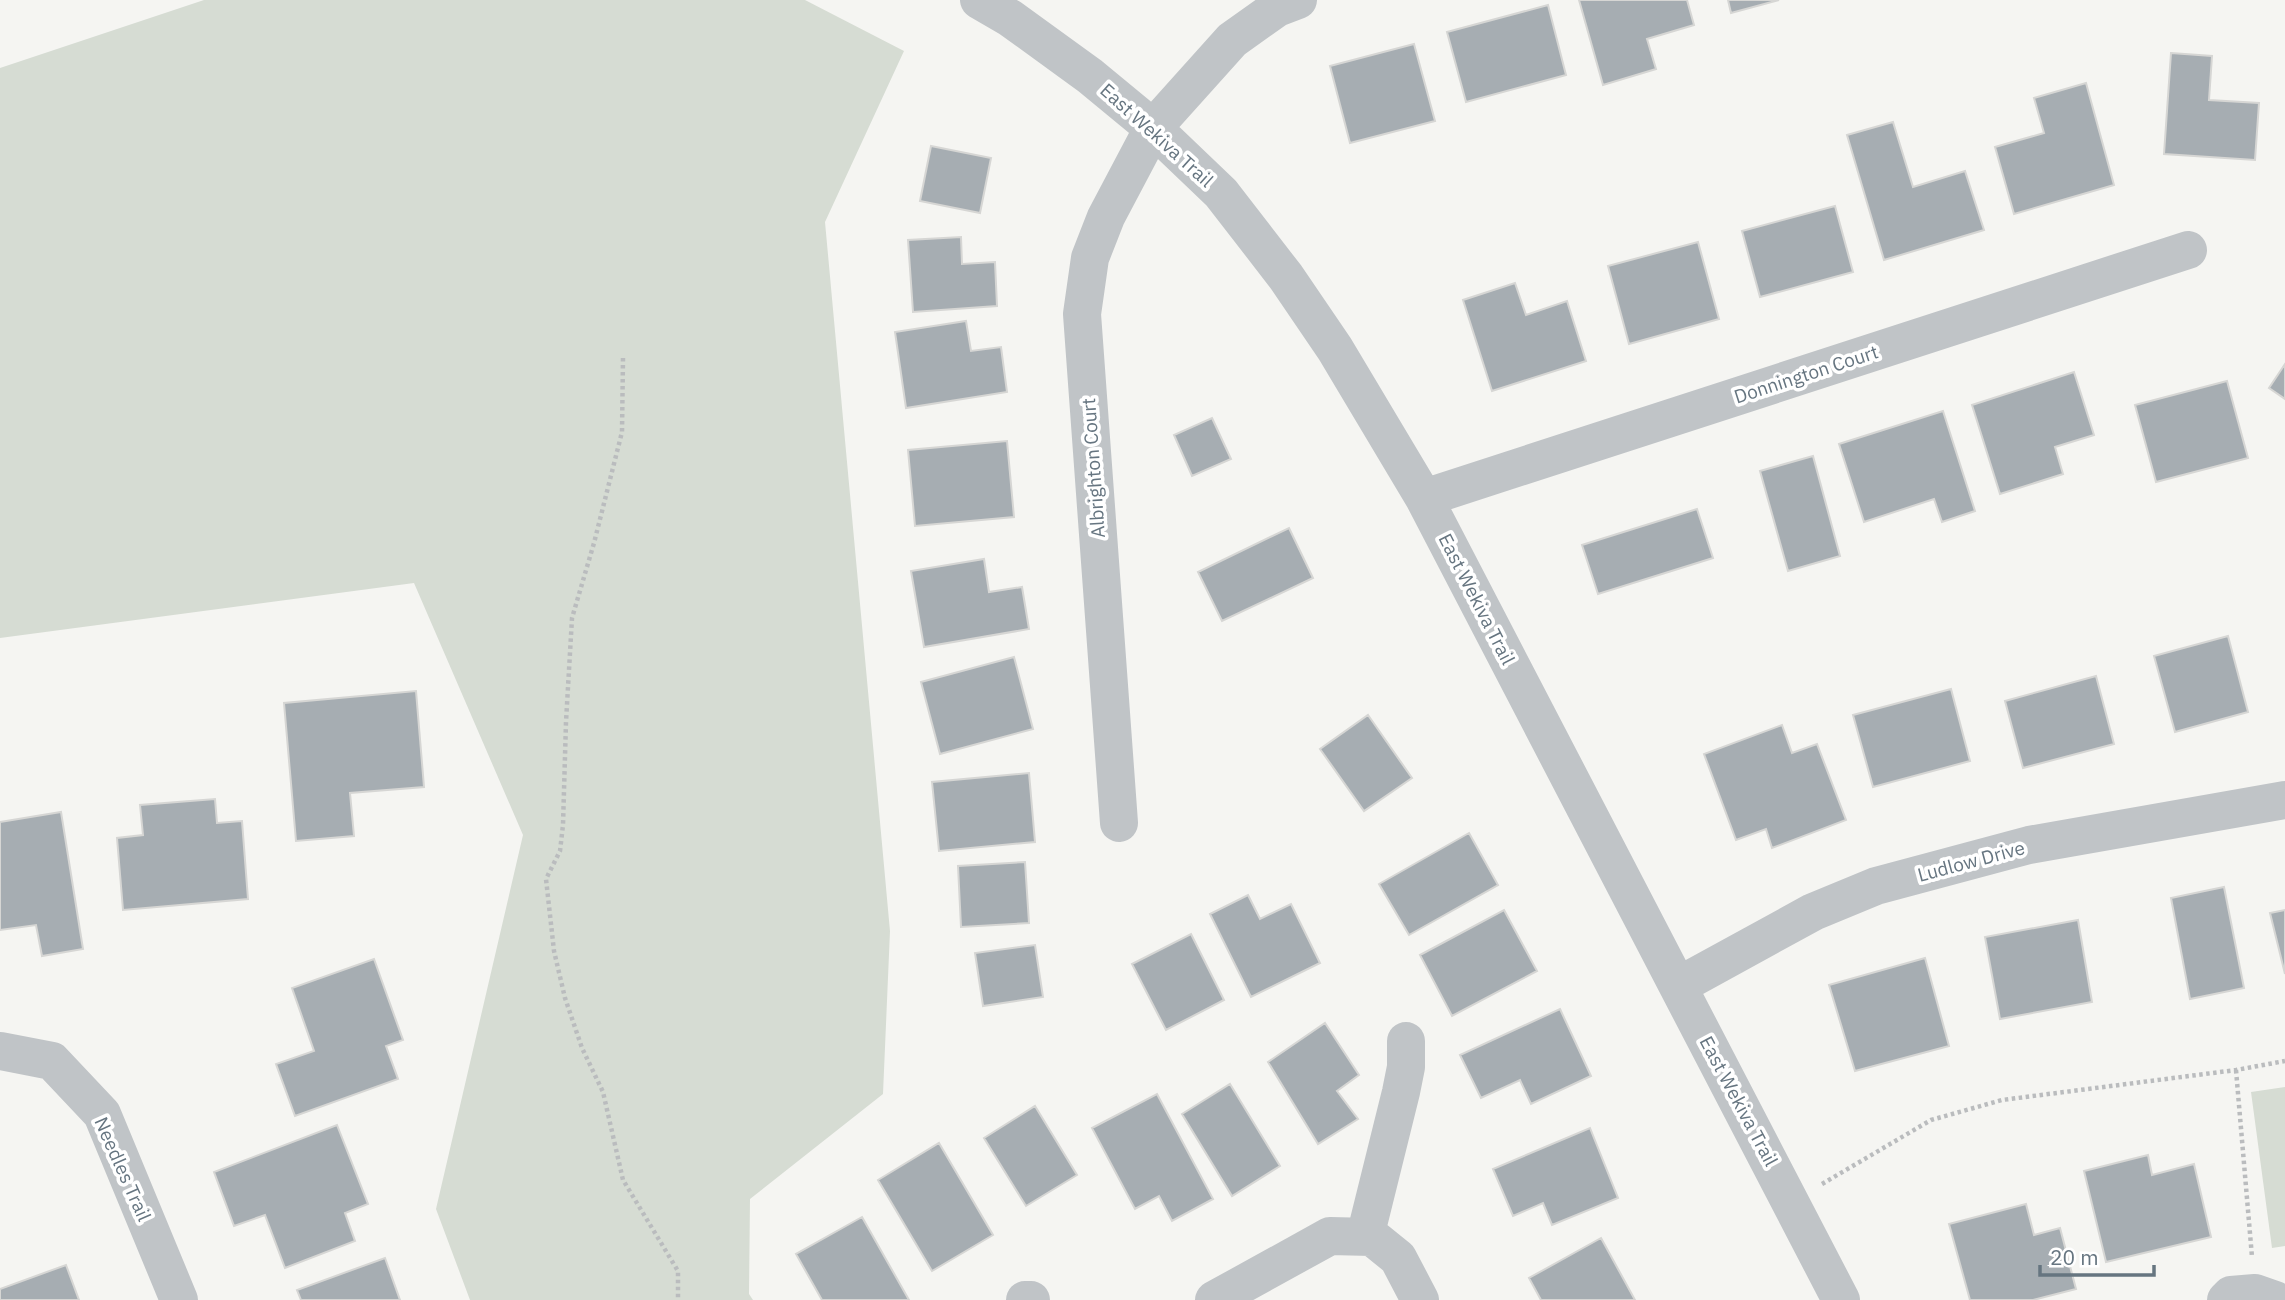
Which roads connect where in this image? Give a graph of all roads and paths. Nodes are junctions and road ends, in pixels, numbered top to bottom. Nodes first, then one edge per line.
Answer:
1 (979, 0) edge
2 (1298, 0) edge
3 (1153, 128) junction
4 (2188, 250) dead end
5 (623, 358) dead end
6 (1424, 498) junction
7 (2285, 800) edge
8 (1119, 823) dead end
9 (1678, 986) junction
10 (1406, 1041) dead end
11 (0, 1051) edge
12 (2285, 1061) edge
13 (2236, 1070) junction
14 (1791, 1202) junction
15 (1366, 1237) junction
16 (2252, 1298) edge
17 (179, 1300) edge
18 (678, 1300) edge
19 (1025, 1300) edge
20 (1031, 1300) edge
21 (1214, 1300) edge
22 (1420, 1300) edge
23 (1841, 1300) edge

1 - 3 street, East Wekiva Trail
2 - 3 street, Albrighton Court
3 - 6 street, East Wekiva Trail
3 - 8 street, Albrighton Court
4 - 6 street, Donnington Court
5 - 18 path
6 - 9 street, East Wekiva Trail
7 - 9 street, Ludlow Drive
9 - 14 street, East Wekiva Trail
10 - 15 street
11 - 17 street, Needles Trail
12 - 13 path
13 - 14 path
13 - 16 path
14 - 23 street, East Wekiva Trail
15 - 21 street
15 - 22 street
19 - 20 street

